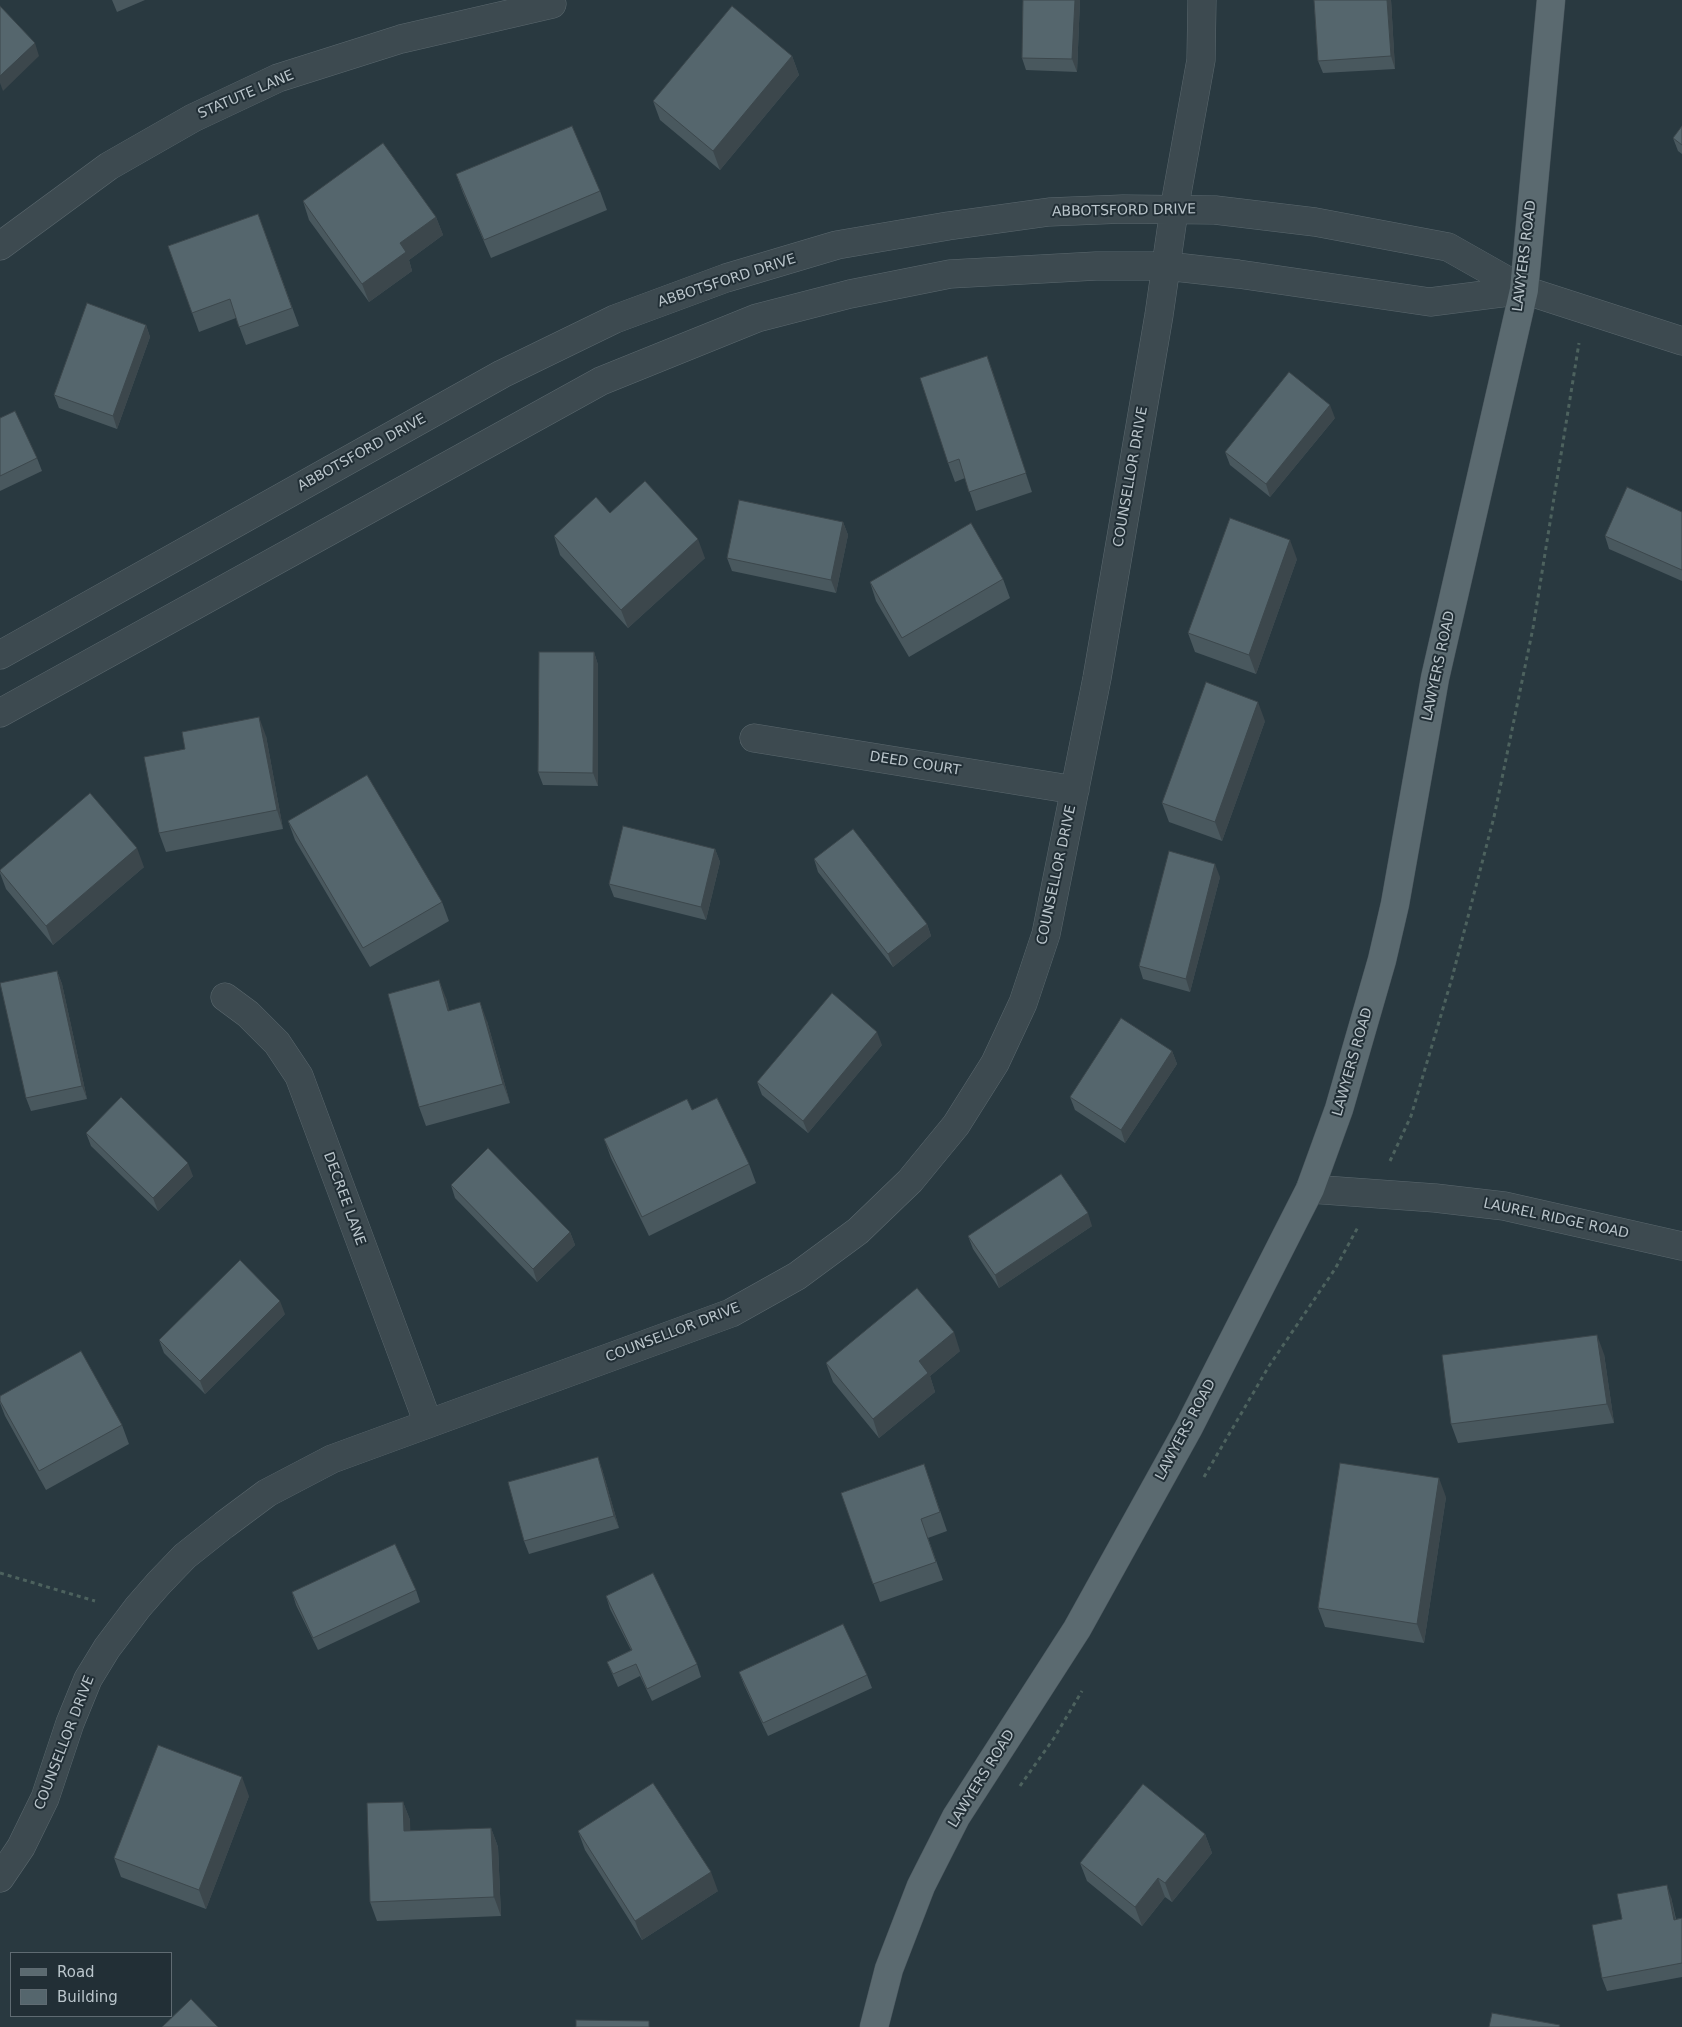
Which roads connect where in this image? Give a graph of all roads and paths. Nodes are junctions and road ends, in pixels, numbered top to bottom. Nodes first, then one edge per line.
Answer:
1 (1202, 0) edge
2 (1551, 0) edge
3 (552, 4) dead end
4 (1174, 210) junction
5 (0, 246) edge
6 (1166, 266) junction
7 (1524, 290) junction
8 (1682, 341) edge
9 (0, 655) edge
10 (0, 713) edge
11 (754, 738) dead end
12 (1075, 790) junction
13 (225, 997) dead end
14 (1310, 1189) junction
15 (1682, 1246) edge
16 (428, 1423) junction
17 (0, 1573) edge
18 (95, 1601) dead end
19 (0, 1878) edge
20 (874, 2027) edge

1 - 4 street, COUNSELLOR DRIVE
2 - 7 main road, LAWYERS ROAD
3 - 5 street, STATUTE LANE
4 - 6 street, COUNSELLOR DRIVE
4 - 7 street, ABBOTSFORD DRIVE
4 - 9 street, ABBOTSFORD DRIVE
6 - 7 street, ABBOTSFORD DRIVE
6 - 10 street, ABBOTSFORD DRIVE
6 - 12 street, COUNSELLOR DRIVE
7 - 8 street, ABBOTSFORD DRIVE
7 - 14 main road, LAWYERS ROAD
11 - 12 street, DEED COURT
12 - 16 street, COUNSELLOR DRIVE
13 - 16 street, DECREE LANE
14 - 15 street, LAUREL RIDGE ROAD
14 - 20 main road, LAWYERS ROAD
16 - 19 street, COUNSELLOR DRIVE
17 - 18 path

